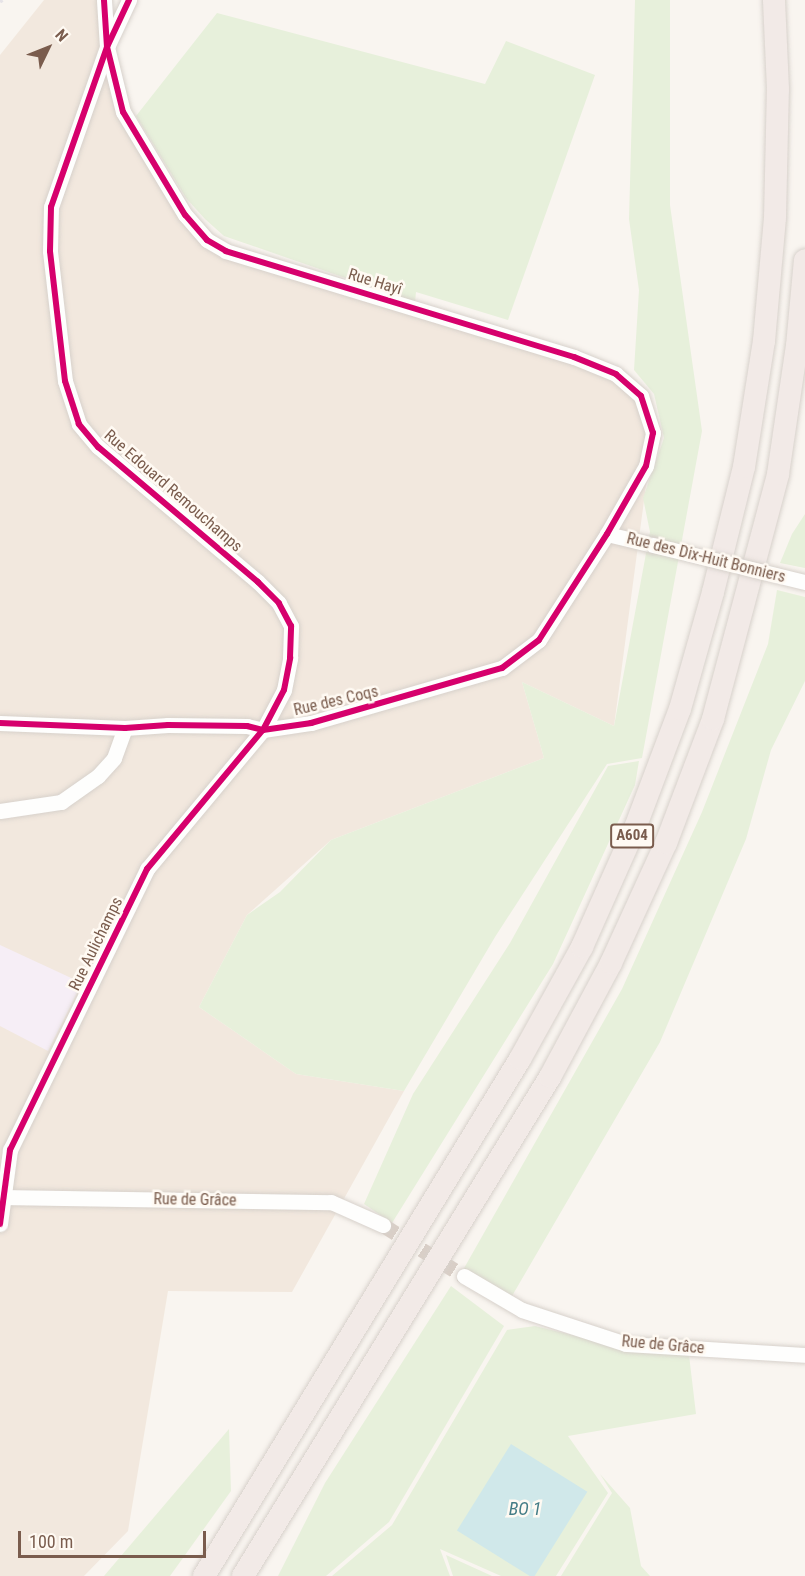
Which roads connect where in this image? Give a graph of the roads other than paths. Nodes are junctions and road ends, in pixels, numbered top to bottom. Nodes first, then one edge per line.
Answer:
1 (104, 0) edge
2 (129, 0) edge
3 (774, 0) edge
4 (107, 47) junction
5 (805, 260) edge
6 (607, 534) junction
7 (805, 582) edge
8 (0, 723) edge
9 (125, 728) junction
10 (263, 730) junction
11 (0, 811) edge
12 (1, 1197) edge
13 (0, 1224) edge
14 (383, 1225) tunnel mouth
15 (464, 1276) tunnel mouth
16 (805, 1355) edge
17 (204, 1576) edge
18 (243, 1576) edge

1 - 4 street, Rue Hayî
2 - 4 street, Rue Edouard Remouchamps
3 - 17 highway, A604
4 - 6 street, Rue Hayî
4 - 10 street, Rue Edouard Remouchamps
5 - 18 highway, A604
6 - 7 street, Rue des Dix-Huit Bonniers, bridge
6 - 10 street, Rue des Coqs
8 - 9 street, Rue des Coqs
9 - 10 street, Rue des Coqs
9 - 11 street
10 - 12 street, Rue Aulichamps
12 - 13 street, Rue Aulichamps
12 - 14 street, Rue de Grâce
15 - 16 street, Rue de Grâce

